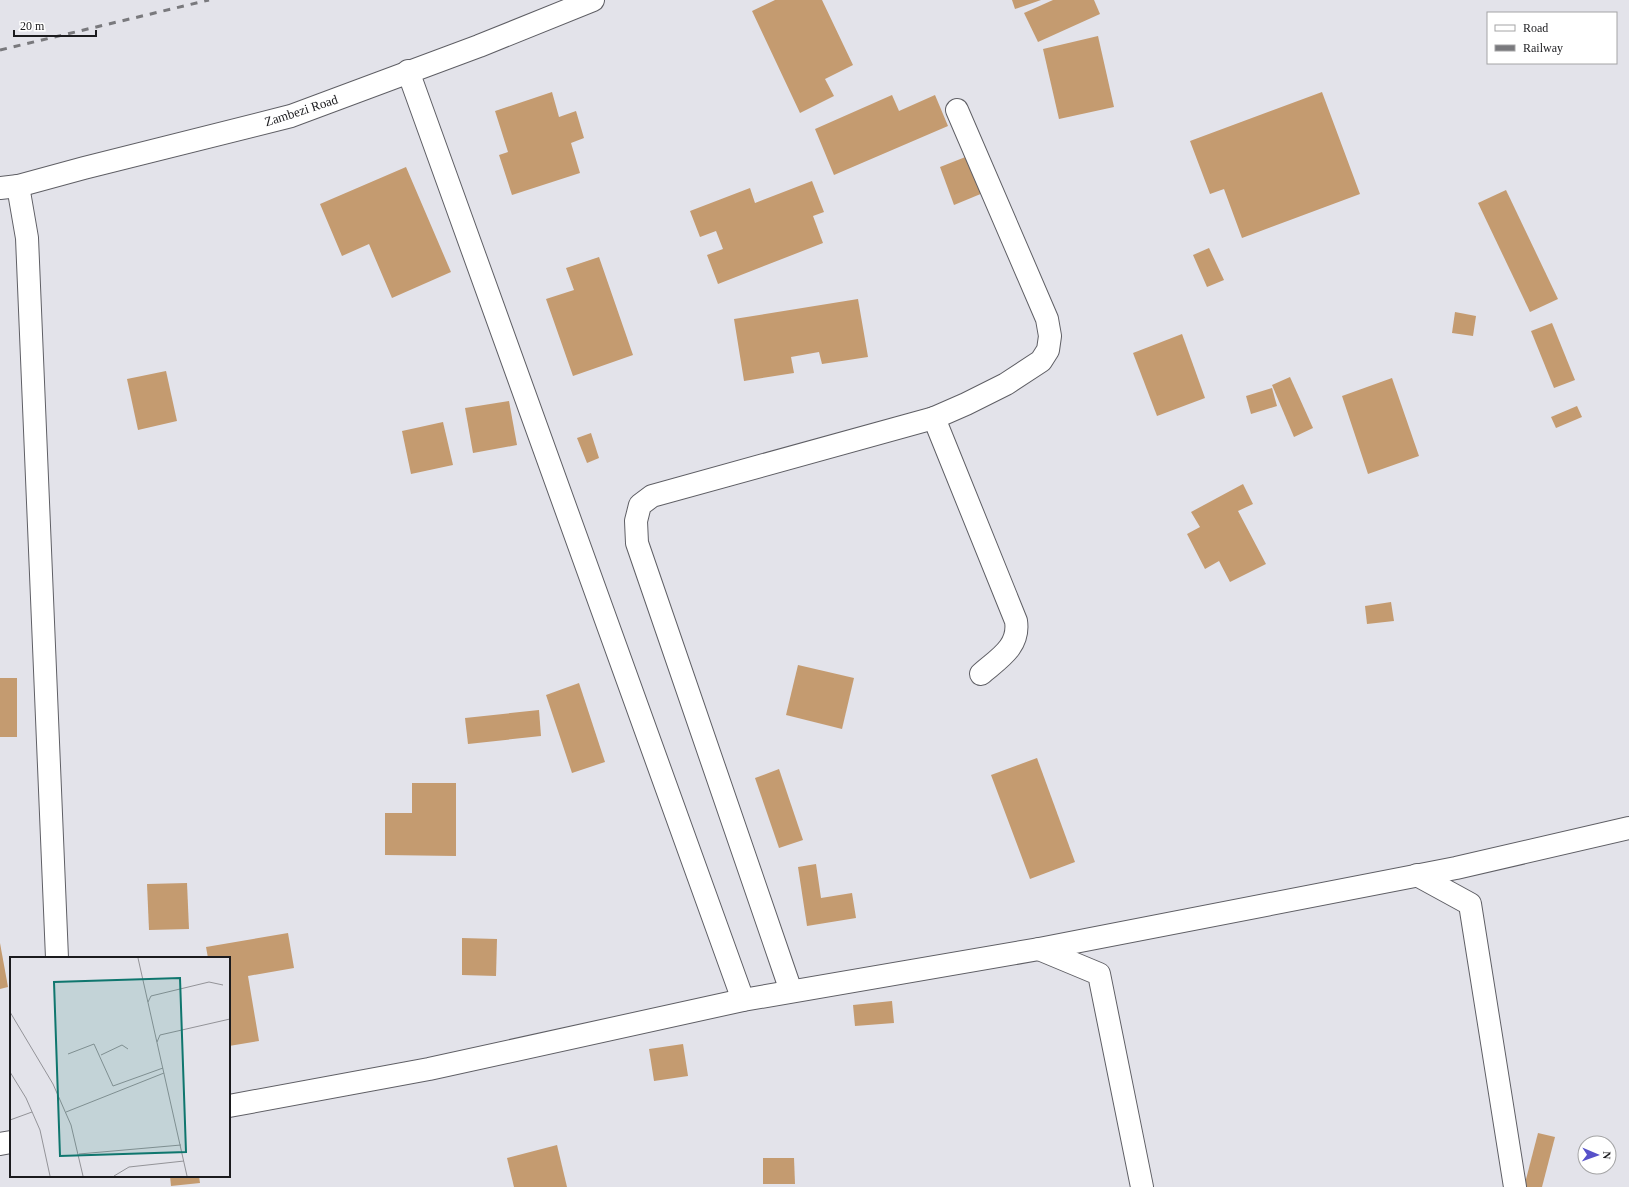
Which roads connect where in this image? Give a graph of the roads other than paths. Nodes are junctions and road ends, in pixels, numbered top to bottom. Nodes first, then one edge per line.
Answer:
1 (593, 0) edge
2 (408, 72) junction
3 (957, 110) dead end
4 (9, 187) edge
5 (934, 418) junction
6 (981, 674) dead end
7 (1629, 828) edge
8 (1417, 875) junction
9 (1039, 949) junction
10 (57, 957) edge
11 (791, 991) junction
12 (743, 1000) junction
13 (230, 1106) edge
14 (10, 1142) edge
15 (0, 1144) edge
16 (1142, 1187) edge
17 (1515, 1187) edge

1 - 2 street, Zambezi Road
2 - 4 street, Zambezi Road
2 - 12 street
3 - 5 street
4 - 10 street
5 - 6 street
5 - 11 street
7 - 8 street
8 - 9 street
8 - 17 street
9 - 11 street
9 - 16 street
11 - 12 street
12 - 13 street
14 - 15 street

